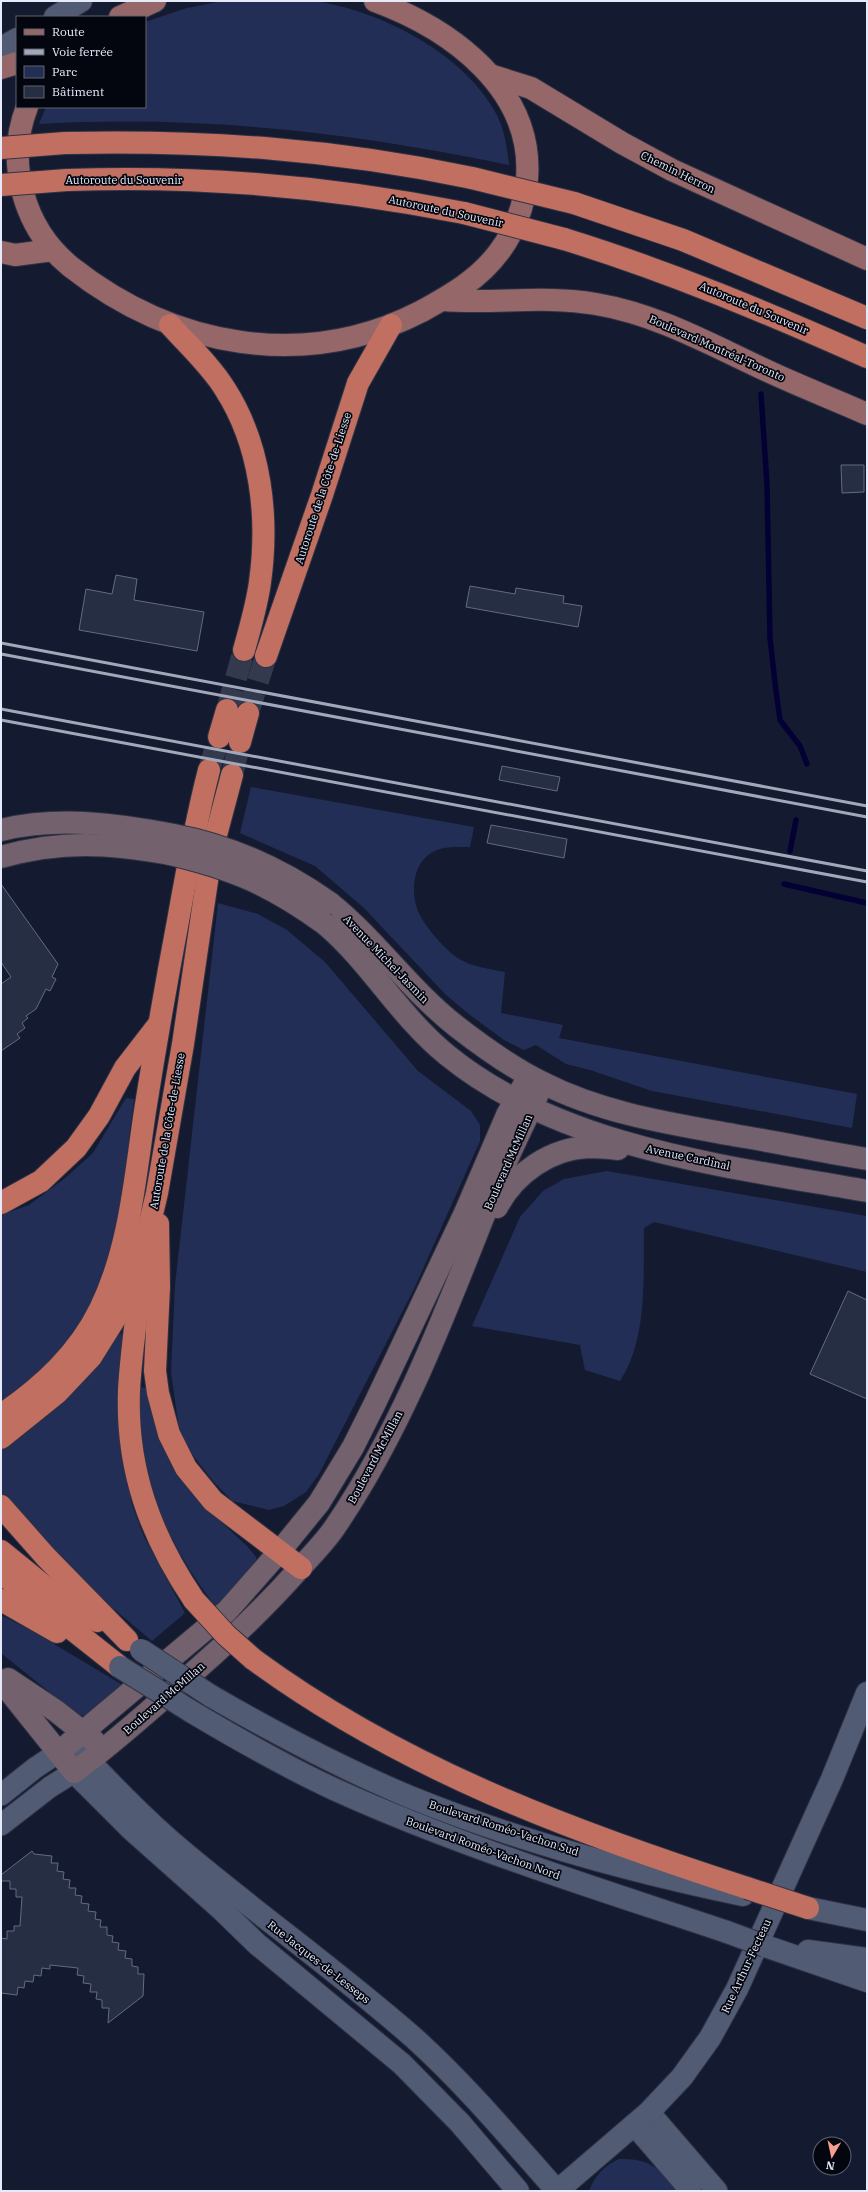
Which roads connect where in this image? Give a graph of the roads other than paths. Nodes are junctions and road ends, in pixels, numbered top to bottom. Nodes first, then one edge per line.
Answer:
1 (81, 1) edge
2 (155, 1) edge
3 (380, 2) edge
4 (57, 16) edge
5 (122, 16) edge
6 (16, 40) edge
7 (1, 48) edge
8 (16, 63) edge
9 (1, 68) edge
10 (493, 76) junction
11 (27, 108) edge
12 (1, 148) edge
13 (1, 185) edge
14 (53, 250) junction
15 (1, 252) edge
16 (867, 259) edge
17 (443, 300) junction
18 (867, 318) edge
19 (170, 325) junction
20 (391, 325) junction
21 (867, 357) edge
22 (867, 414) edge
23 (244, 650) tunnel mouth
24 (266, 656) tunnel mouth
25 (227, 710) tunnel mouth
26 (248, 713) tunnel mouth
27 (209, 770) tunnel mouth
28 (232, 775) tunnel mouth
29 (1, 830) edge
30 (172, 844) junction
31 (1, 857) edge
32 (327, 913) junction
33 (160, 1023) junction
34 (536, 1080) junction
35 (524, 1103) junction
36 (660, 1153) junction
37 (867, 1159) edge
38 (867, 1191) edge
39 (157, 1193) junction
40 (1, 1203) edge
41 (143, 1252) junction
42 (465, 1266) junction
43 (1, 1415) edge
44 (1, 1438) edge
45 (6, 1512) edge
46 (1, 1551) edge
47 (280, 1551) junction
48 (301, 1568) junction
49 (1, 1573) edge
50 (1, 1600) edge
51 (134, 1645) junction
52 (120, 1667) junction
53 (1, 1674) edge
54 (1, 1681) edge
55 (867, 1693) edge
56 (72, 1743) junction
57 (89, 1761) junction
58 (1, 1796) edge
59 (1, 1825) edge
60 (745, 1892) junction
61 (808, 1908) joint
62 (867, 1920) edge
63 (790, 1951) junction
64 (867, 1958) edge
65 (867, 1981) edge
66 (641, 2118) junction
67 (518, 2191) edge
68 (557, 2191) edge
69 (691, 2191) edge
70 (717, 2191) edge

1 - 4 street
2 - 5 main road
3 - 10 main road
6 - 7 street
8 - 9 main road
10 - 16 main road, Chemin Herron
10 - 17 main road
11 - 14 main road
12 - 18 highway, bridge
13 - 21 highway, Autoroute du Souvenir, bridge
14 - 15 main road
14 - 19 main road
17 - 20 main road
17 - 22 main road, Boulevard Montréal-Toronto
19 - 20 main road
19 - 23 highway
20 - 24 highway, Autoroute de la Côte-de-Liesse
25 - 26 highway
27 - 33 highway
28 - 39 highway, Autoroute de la Côte-de-Liesse
29 - 30 main road, Avenue Michel-Jasmin
30 - 31 main road, Avenue Michel-Jasmin
30 - 32 main road, Avenue Michel-Jasmin, bridge
32 - 34 main road, Avenue Michel-Jasmin
32 - 35 main road, Avenue Michel-Jasmin
33 - 40 highway
33 - 43 highway
34 - 35 main road, Boulevard McMillan
34 - 37 main road
35 - 36 main road, Avenue Cardinal
35 - 42 main road, Boulevard McMillan
35 - 47 main road, Boulevard McMillan
36 - 38 main road, Avenue Cardinal
36 - 42 main road
39 - 41 highway, Autoroute de la Côte-de-Liesse
39 - 47 highway
41 - 44 highway, Autoroute de la Côte-de-Liesse
41 - 60 highway, bridge
42 - 48 main road, Boulevard McMillan
45 - 51 highway
46 - 51 highway
47 - 48 highway
47 - 56 main road, Boulevard McMillan
48 - 57 main road, Boulevard McMillan
49 - 52 highway
50 - 52 highway
51 - 60 street, Boulevard Roméo-Vachon Sud, bridge
52 - 63 street, Boulevard Roméo-Vachon Nord, bridge
53 - 56 main road
54 - 56 main road
55 - 66 street, Rue Arthur-Fecteau
56 - 57 street, Rue Jacques-de-Lesseps
56 - 58 street, Boulevard McMillan
57 - 59 street, Boulevard McMillan
57 - 67 street, Rue Jacques-de-Lesseps
57 - 68 street, Rue Jacques-de-Lesseps
60 - 61 highway, bridge
61 - 62 street
63 - 64 street
63 - 65 street
66 - 68 street, Rue Arthur-Fecteau
66 - 69 street
66 - 70 street

